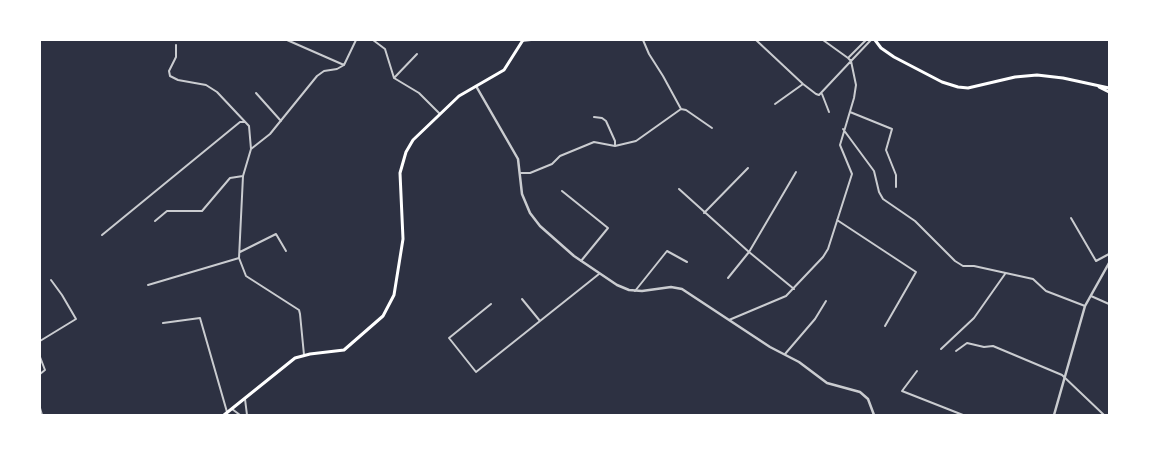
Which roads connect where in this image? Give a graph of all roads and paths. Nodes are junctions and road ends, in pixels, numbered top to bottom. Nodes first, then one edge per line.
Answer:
1 (286, 40) edge
2 (356, 40) edge
3 (373, 40) edge
4 (523, 40) edge
5 (532, 40) edge
6 (644, 40) edge
7 (756, 40) edge
8 (822, 40) edge
9 (866, 40) edge
10 (871, 40) edge
11 (874, 40) edge
12 (176, 45) dead end
13 (418, 54) dead end
14 (848, 58) junction
15 (851, 61) junction
16 (344, 65) junction
17 (394, 78) junction
18 (803, 84) junction
19 (1094, 85) junction
20 (476, 86) junction
21 (1109, 88) edge
22 (1109, 92) edge
23 (256, 93) dead end
24 (822, 94) junction
25 (775, 104) dead end
26 (681, 109) junction
27 (829, 112) dead end
28 (850, 112) junction
29 (440, 114) junction
30 (594, 117) dead end
31 (281, 121) junction
32 (244, 122) junction
33 (712, 128) dead end
34 (844, 129) junction
35 (615, 146) junction
36 (252, 149) junction
37 (748, 168) dead end
38 (796, 172) dead end
39 (520, 173) junction
40 (243, 176) junction
41 (896, 187) dead end
42 (679, 189) dead end
43 (562, 191) dead end
44 (704, 213) junction
45 (1071, 218) dead end
46 (837, 220) junction
47 (156, 221) dead end
48 (102, 235) dead end
49 (286, 251) dead end
50 (240, 252) junction
51 (749, 252) junction
52 (1109, 254) edge
53 (239, 258) junction
54 (581, 261) junction
55 (687, 262) dead end
56 (1109, 263) edge
57 (599, 274) junction
58 (1005, 274) junction
59 (728, 278) dead end
60 (51, 280) dead end
61 (148, 285) dead end
62 (794, 289) junction
63 (635, 291) junction
64 (1091, 296) junction
65 (522, 299) dead end
66 (826, 301) dead end
67 (491, 304) dead end
68 (1109, 304) edge
69 (1085, 306) junction
70 (729, 320) junction
71 (540, 321) junction
72 (163, 323) dead end
73 (885, 326) dead end
74 (40, 341) edge
75 (941, 349) dead end
76 (956, 351) dead end
77 (785, 354) junction
78 (304, 355) junction
79 (40, 357) edge
80 (917, 371) dead end
81 (40, 374) edge
82 (1065, 377) junction
83 (245, 398) junction
84 (40, 408) edge
85 (232, 409) junction
86 (227, 412) junction
87 (42, 415) edge
88 (224, 415) edge
89 (240, 415) edge
90 (246, 415) edge
91 (874, 415) edge
92 (962, 415) edge
93 (1054, 415) edge
94 (1104, 415) edge

1 - 16 street
2 - 16 street
3 - 17 street
4 - 5 street
4 - 20 main road
6 - 26 street
7 - 18 street
8 - 14 street
9 - 14 street
10 - 15 street
11 - 19 main road
12 - 32 street
13 - 17 street
14 - 15 street
15 - 24 street
15 - 28 street
16 - 31 street
17 - 29 street
18 - 24 street
18 - 25 street
19 - 21 main road
19 - 22 main road
20 - 29 main road
20 - 39 street
23 - 31 street
24 - 27 street
26 - 33 street
26 - 35 street
28 - 34 street
28 - 41 street
29 - 78 main road
30 - 35 street
31 - 36 street
32 - 36 street
32 - 48 street
34 - 46 street
34 - 58 street
35 - 39 street
36 - 40 street
37 - 44 street
38 - 51 street
39 - 54 street
40 - 47 street
40 - 50 street
42 - 44 street
43 - 54 street
44 - 51 street
45 - 52 street
46 - 62 street
46 - 73 street
49 - 50 street
50 - 53 street
51 - 59 street
51 - 62 street
53 - 61 street
53 - 78 street
54 - 57 street
55 - 63 street
56 - 64 street
57 - 63 street
57 - 71 street
58 - 69 street
58 - 75 street
60 - 74 street
62 - 70 street
63 - 70 street
64 - 68 street
64 - 69 street
65 - 71 street
66 - 77 street
67 - 71 street
69 - 82 street
70 - 77 street
72 - 86 street
76 - 82 street
77 - 91 street
78 - 83 main road
79 - 81 street
80 - 92 street
82 - 93 street
82 - 94 street
83 - 85 main road
83 - 90 street
84 - 87 street
85 - 86 main road
85 - 89 street
86 - 88 main road

